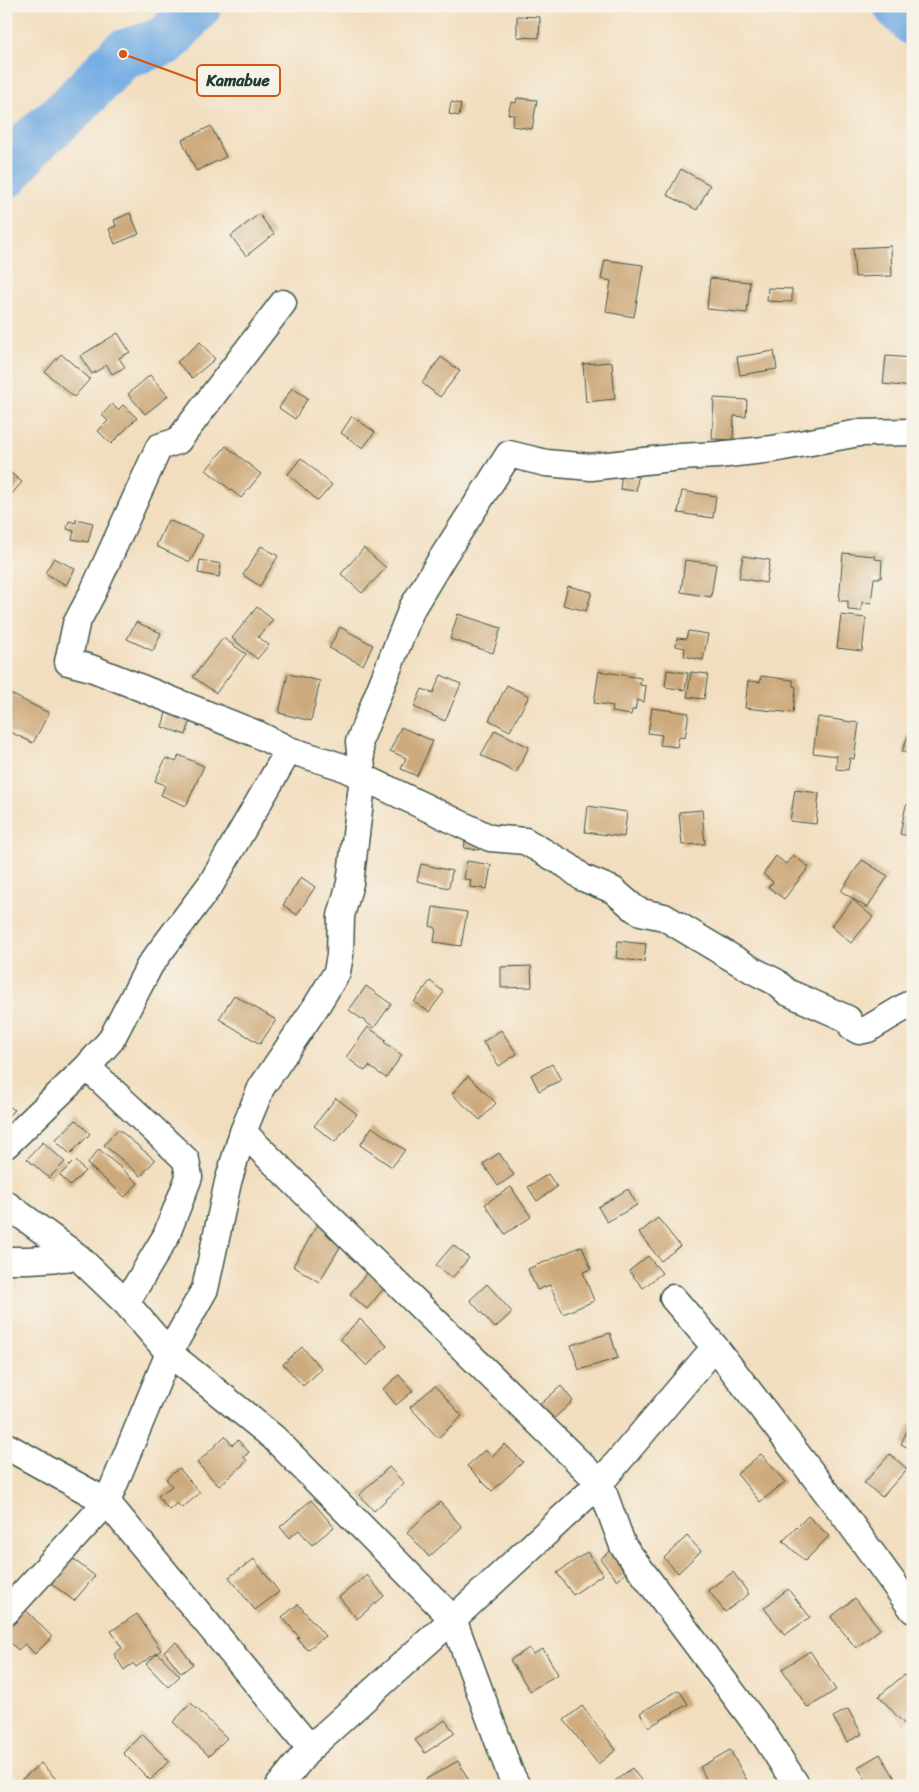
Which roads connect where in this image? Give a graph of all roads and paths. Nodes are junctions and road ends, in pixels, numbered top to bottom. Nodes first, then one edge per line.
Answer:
1 (283, 303) dead end
2 (913, 432) edge
3 (289, 750) junction
4 (363, 777) junction
5 (913, 1002) edge
6 (87, 1067) junction
7 (243, 1132) junction
8 (6, 1145) edge
9 (6, 1204) edge
10 (78, 1257) junction
11 (6, 1260) edge
12 (673, 1298) dead end
13 (126, 1303) junction
14 (714, 1347) junction
15 (169, 1353) junction
16 (6, 1446) edge
17 (600, 1483) junction
18 (107, 1502) junction
19 (913, 1610) edge
20 (6, 1612) edge
21 (453, 1619) junction
22 (310, 1748) junction
23 (279, 1786) edge
24 (517, 1786) edge
25 (797, 1786) edge

1 - 3 street
2 - 4 street
3 - 4 street
3 - 6 street
4 - 5 street
4 - 7 street
6 - 8 street
6 - 13 street
7 - 15 street
7 - 17 street
9 - 10 street
10 - 11 street
10 - 13 street
12 - 14 street
13 - 15 street
14 - 17 street
14 - 19 street
15 - 18 street
15 - 21 street
16 - 18 street
17 - 21 street
17 - 25 street
18 - 20 street
18 - 22 street
21 - 22 street
21 - 24 street
22 - 23 street

